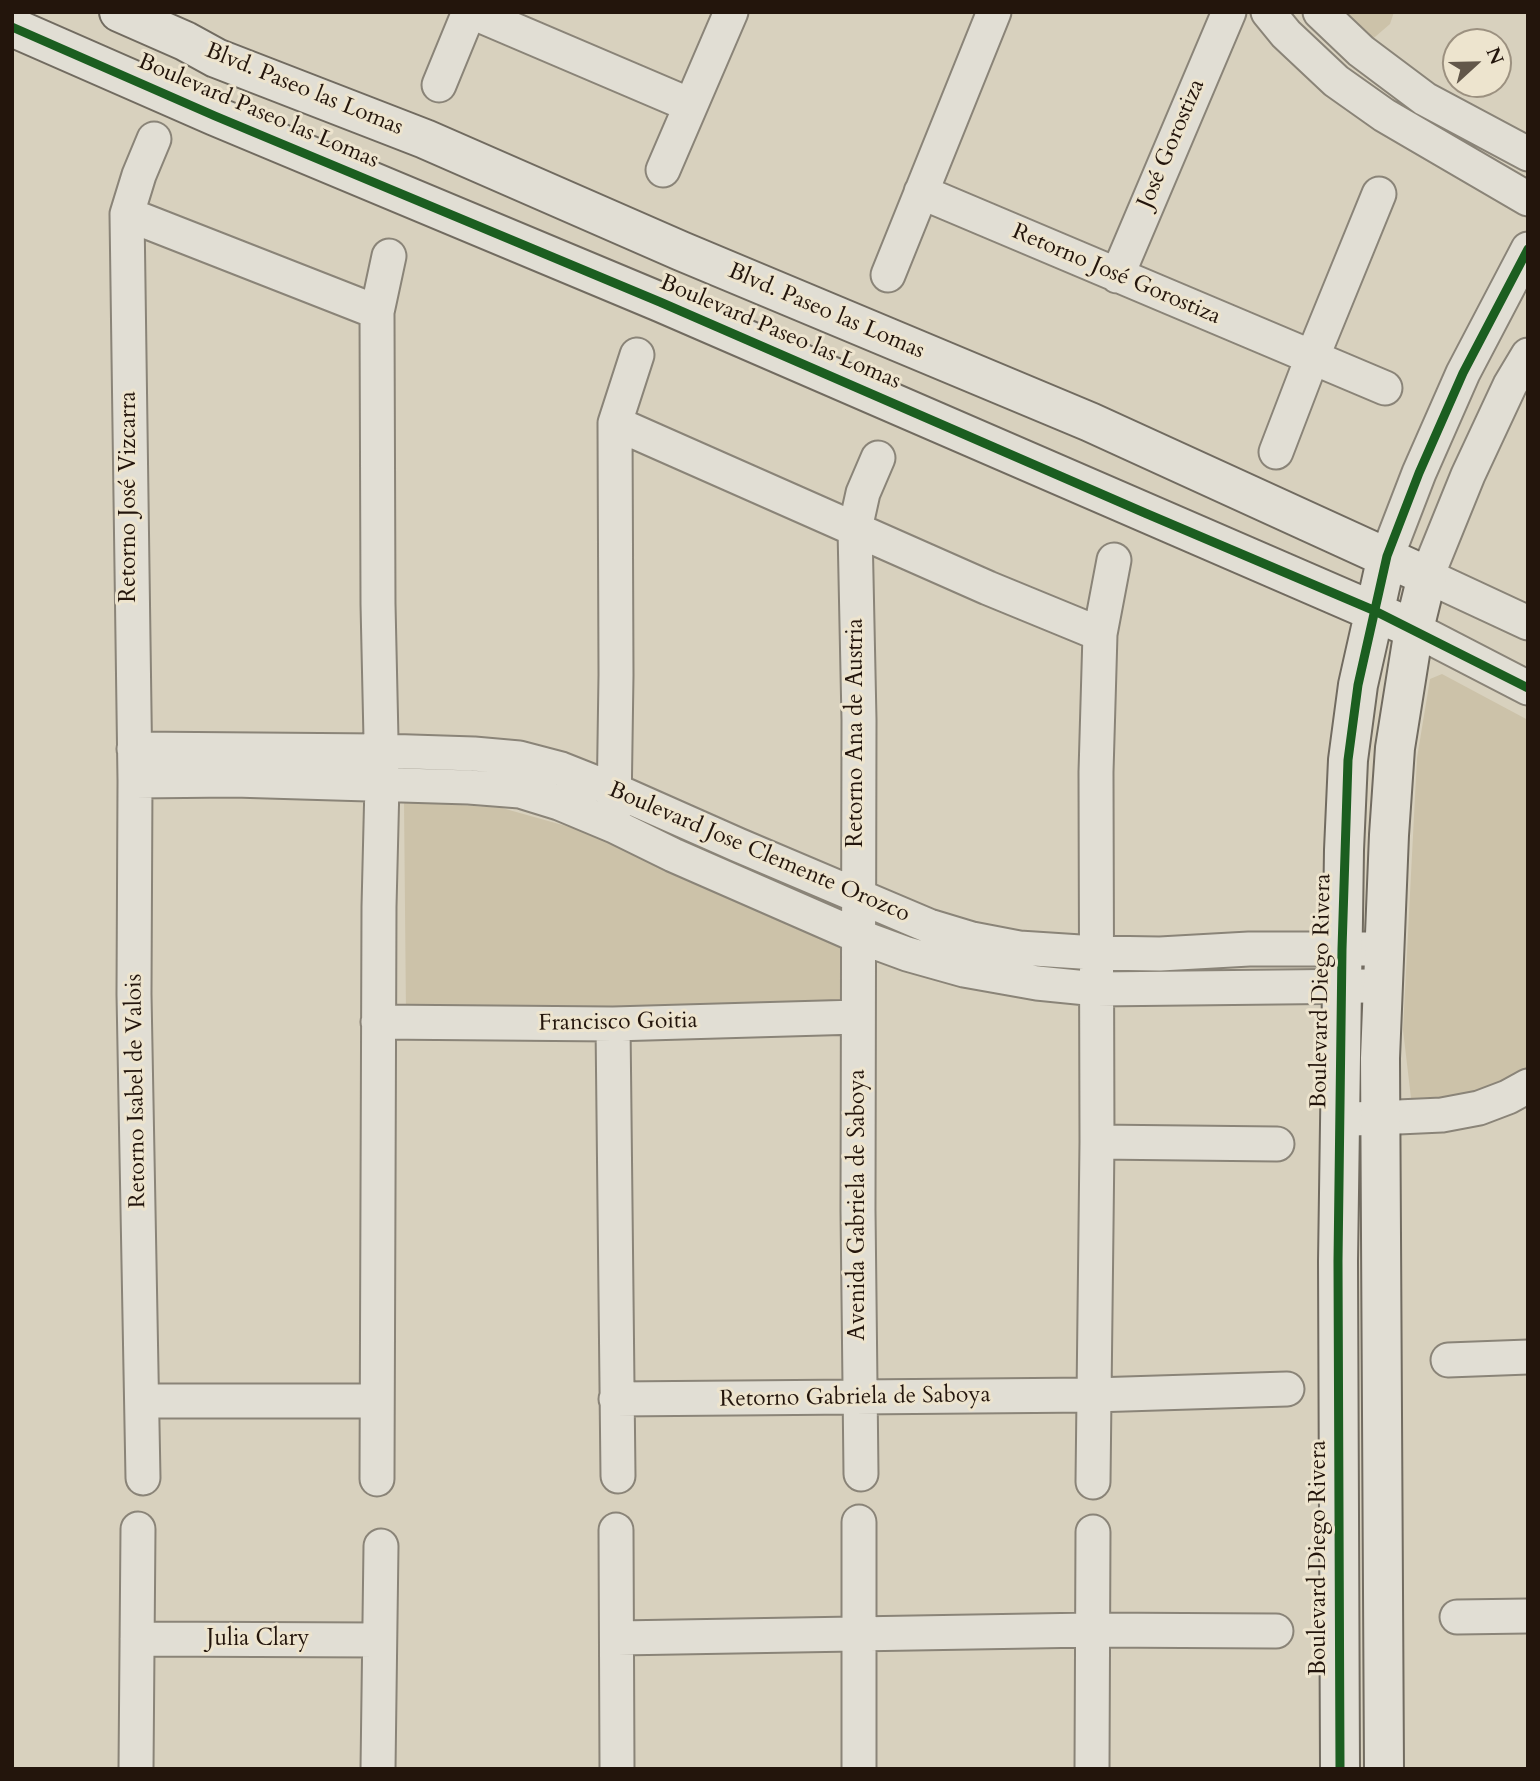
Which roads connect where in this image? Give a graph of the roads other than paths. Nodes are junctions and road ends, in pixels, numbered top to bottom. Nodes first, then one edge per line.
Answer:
1 (118, 12) edge
2 (471, 12) edge
3 (731, 12) edge
4 (995, 12) edge
5 (1229, 12) edge
6 (1268, 12) edge
7 (1320, 12) edge
8 (12, 27) edge
9 (185, 41) junction
10 (1361, 51) junction
11 (1336, 81) junction
12 (439, 85) dead end
13 (165, 93) junction
14 (690, 105) junction
15 (1457, 116) junction
16 (154, 139) dead end
17 (1439, 147) junction
18 (1528, 154) edge
19 (663, 170) dead end
20 (921, 192) junction
21 (1380, 194) dead end
22 (1528, 199) edge
23 (127, 214) junction
24 (1528, 249) edge
25 (681, 251) junction
26 (389, 256) dead end
27 (888, 275) dead end
28 (1117, 276) junction
29 (660, 302) junction
30 (377, 312) junction
31 (637, 355) dead end
32 (1528, 355) edge
33 (1312, 358) junction
34 (1385, 388) dead end
35 (615, 423) junction
36 (1276, 452) dead end
37 (878, 458) dead end
38 (855, 529) junction
39 (1387, 556) junction
40 (1114, 560) dead end
41 (1427, 576) junction
42 (1373, 610) junction
43 (1528, 623) edge
44 (1414, 629) junction
45 (1100, 634) junction
46 (1528, 688) edge
47 (381, 751) junction
48 (134, 765) junction
49 (382, 784) junction
50 (614, 790) junction
51 (614, 826) junction
52 (857, 897) junction
53 (858, 936) junction
54 (1096, 953) junction
55 (1384, 967) junction
56 (1342, 968) junction
57 (1097, 989) junction
58 (858, 1017) junction
59 (378, 1022) junction
60 (614, 1024) junction
61 (1528, 1086) edge
62 (1339, 1118) junction
63 (1380, 1119) junction
64 (1097, 1142) junction
65 (1277, 1144) dead end
66 (1528, 1357) edge
67 (1448, 1360) dead end
68 (1287, 1389) dead end
69 (1093, 1395) junction
70 (861, 1398) junction
71 (616, 1399) junction
72 (143, 1401) junction
73 (376, 1401) junction
74 (861, 1474) dead end
75 (618, 1476) dead end
76 (143, 1478) dead end
77 (377, 1479) dead end
78 (1093, 1482) dead end
79 (859, 1522) dead end
80 (138, 1529) dead end
81 (616, 1530) dead end
82 (1093, 1532) dead end
83 (381, 1546) dead end
84 (1528, 1616) edge
85 (1457, 1617) dead end
86 (1091, 1630) junction
87 (1276, 1631) dead end
88 (858, 1636) junction
89 (618, 1638) junction
90 (138, 1639) junction
91 (378, 1640) junction
92 (1338, 1668) junction
93 (1382, 1668) junction
94 (136, 1769) edge
95 (378, 1769) edge
96 (617, 1769) edge
97 (859, 1769) edge
98 (1092, 1769) edge
99 (1340, 1769) edge
100 (1384, 1769) edge

1 - 9 street, Blvd. Paseo las Lomas
2 - 12 street
2 - 14 street
3 - 14 street
4 - 20 street
5 - 28 street, José Gorostiza
6 - 11 street
7 - 10 street
8 - 13 street, Boulevard Paseo las Lomas
9 - 13 street
9 - 25 street, Blvd. Paseo las Lomas
10 - 11 street
10 - 15 street
11 - 17 street
13 - 29 street, Boulevard Paseo las Lomas
14 - 19 street
15 - 17 street
15 - 18 street
16 - 23 street, Retorno José Vizcarra
17 - 22 street
20 - 27 street
20 - 28 street, Retorno José Gorostiza
21 - 33 street
23 - 30 street
23 - 48 street, Retorno José Vizcarra
24 - 39 street, Boulevard Diego Rivera
25 - 29 street
25 - 39 street, Blvd. Paseo las Lomas
26 - 30 street
28 - 33 street, Retorno José Gorostiza
29 - 42 street, Boulevard Paseo las Lomas
30 - 47 street
31 - 35 street
32 - 41 street
33 - 34 street, Retorno José Gorostiza
33 - 36 street
35 - 38 street
35 - 50 street
37 - 38 street, Retorno Ana de Austria
38 - 45 street
38 - 52 street, Retorno Ana de Austria
39 - 41 street, Blvd. Paseo las Lomas
39 - 42 street, Boulevard Diego Rivera
40 - 45 street
41 - 43 street, Blvd. Paseo las Lomas
41 - 44 street
42 - 44 street, Boulevard Paseo las Lomas
42 - 56 street, Boulevard Diego Rivera
44 - 46 street, Boulevard Paseo las Lomas
44 - 55 street
45 - 54 street
47 - 48 street, Boulevard Jose Clemente Orozco
47 - 49 street
47 - 50 street, Boulevard Jose Clemente Orozco
48 - 49 street, Boulevard Jose Clemente Orozco
48 - 72 street, Retorno Isabel de Valois
49 - 51 street, Boulevard Jose Clemente Orozco
49 - 59 street
50 - 51 street
50 - 52 street, Boulevard Jose Clemente Orozco
51 - 53 street, Boulevard Jose Clemente Orozco
52 - 53 street, Retorno Ana de Austria
52 - 54 street, Boulevard Jose Clemente Orozco
53 - 57 street, Boulevard Jose Clemente Orozco
53 - 58 street, Avenida Gabriela de Saboya
54 - 56 street, Boulevard Jose Clemente Orozco
54 - 57 street
55 - 56 street, Boulevard Jose Clemente Orozco
55 - 63 street
56 - 57 street, Boulevard Jose Clemente Orozco
56 - 62 street, Boulevard Diego Rivera
57 - 64 street
58 - 60 street, Francisco Goitia
58 - 70 street, Avenida Gabriela de Saboya
59 - 60 street, Francisco Goitia
59 - 73 street
60 - 71 street
61 - 63 street
62 - 63 street
62 - 92 street, Boulevard Diego Rivera
63 - 93 street
64 - 65 street
64 - 69 street
66 - 67 street
68 - 69 street, Retorno Gabriela de Saboya
69 - 70 street, Retorno Gabriela de Saboya
69 - 78 street
70 - 71 street, Retorno Gabriela de Saboya
70 - 74 street, Avenida Gabriela de Saboya
71 - 75 street
72 - 73 street
72 - 76 street, Retorno Isabel de Valois
73 - 77 street
79 - 88 street
80 - 90 street
81 - 89 street
82 - 86 street
83 - 91 street
84 - 85 street
86 - 87 street
86 - 88 street
86 - 98 street
88 - 89 street
88 - 97 street
89 - 96 street
90 - 91 street, Julia Clary
90 - 94 street
91 - 95 street
92 - 93 street
92 - 99 street, Boulevard Diego Rivera
93 - 100 street

